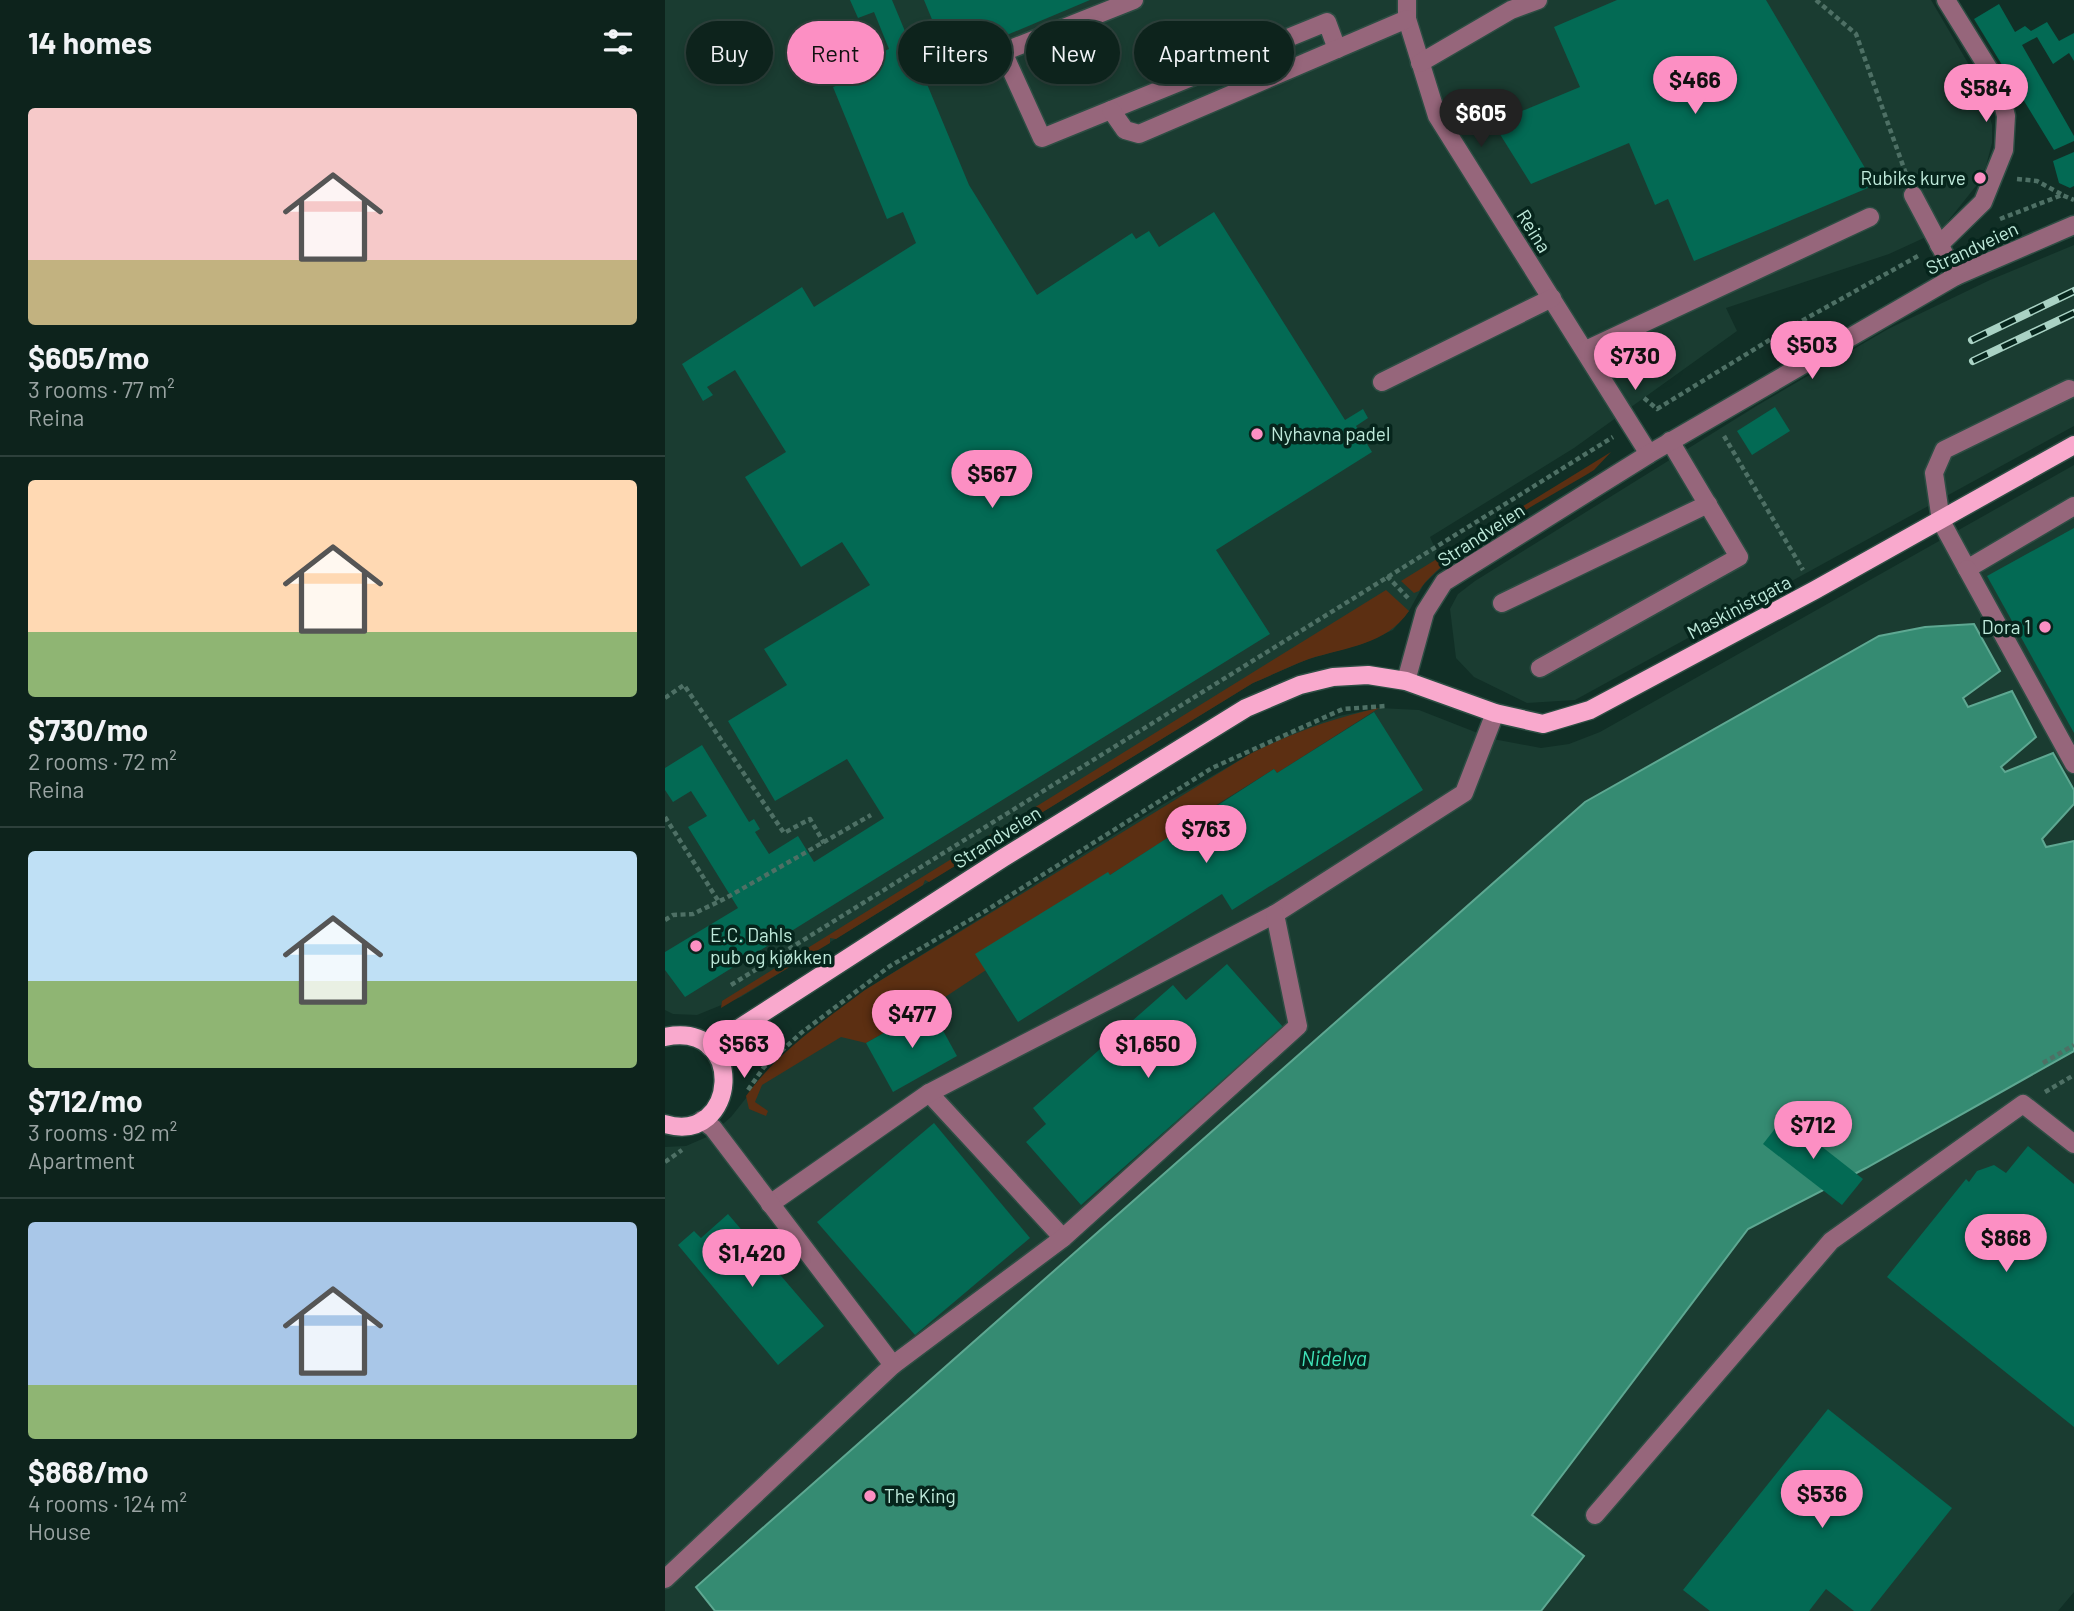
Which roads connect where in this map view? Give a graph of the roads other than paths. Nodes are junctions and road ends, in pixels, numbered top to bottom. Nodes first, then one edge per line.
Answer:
1 (1134, 0) edge
2 (1407, 0) edge
3 (1538, 0) edge
4 (1947, 0) edge
5 (1512, 5) edge
6 (1407, 19) junction
7 (1337, 49) junction
8 (1420, 62) junction
9 (1111, 110) junction
10 (1913, 195) road end
11 (1870, 217) dead end
12 (2074, 225) edge
13 (1939, 245) junction
14 (1956, 276) junction
15 (1552, 298) junction
16 (1586, 350) junction
17 (1382, 382) dead end
18 (2069, 389) dead end
19 (1670, 442) junction
20 (2074, 445) edge
21 (1649, 454) junction
22 (1707, 504) junction
23 (2074, 506) edge
24 (1941, 521) junction
25 (1967, 569) junction
26 (1502, 603) dead end
27 (1540, 668) dead end
28 (1406, 681) junction
29 (1495, 713) junction
30 (2074, 764) edge
31 (1275, 914) junction
32 (665, 1037) edge
33 (710, 1047) junction
34 (929, 1093) junction
35 (665, 1124) edge
36 (708, 1124) junction
37 (2074, 1144) edge
38 (770, 1204) junction
39 (1063, 1238) junction
40 (893, 1365) junction
41 (1595, 1515) dead end
42 (665, 1579) edge

1 - 9 street
2 - 6 street, Reina
3 - 5 street
4 - 13 street
5 - 8 street
6 - 7 street
6 - 8 street, Reina
7 - 9 street
7 - 9 street
8 - 15 street, Reina
10 - 13 street
11 - 16 street
12 - 14 street, Strandveien
13 - 14 street
14 - 19 street, Strandveien
15 - 16 street, Reina
15 - 17 street
16 - 21 street, Reina
18 - 24 street
19 - 21 street, Strandveien
19 - 22 street
20 - 24 main road, Maskinistgata
21 - 28 street, Strandveien
22 - 26 street
22 - 27 street
23 - 25 street
24 - 25 street
24 - 29 main road, Maskinistgata
25 - 30 street
28 - 29 main road, Maskinistgata
28 - 33 main road, Strandveien
29 - 31 street
31 - 34 street
31 - 39 street
32 - 33 main road
33 - 36 main road
34 - 38 street
34 - 39 street
35 - 36 main road
36 - 38 street
37 - 41 street
38 - 40 street
39 - 40 street
40 - 42 street

